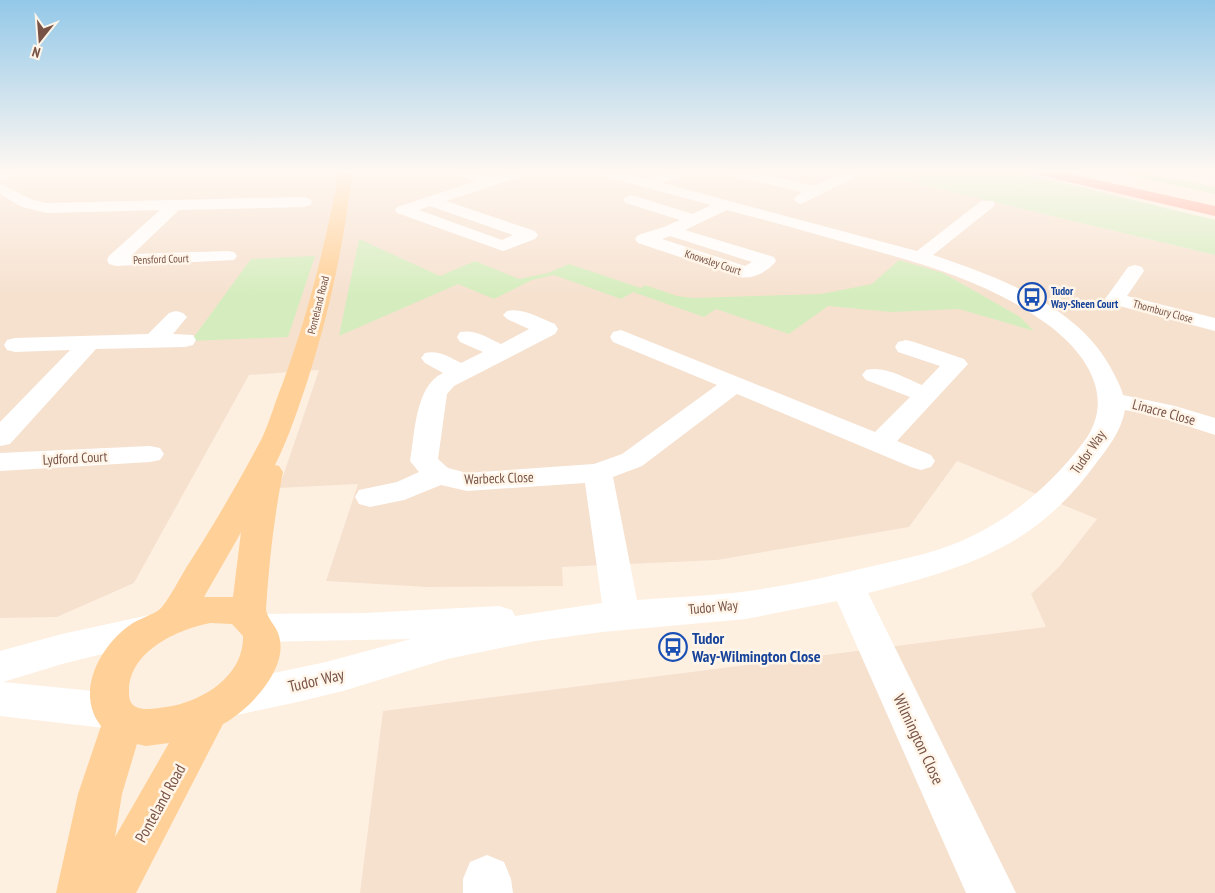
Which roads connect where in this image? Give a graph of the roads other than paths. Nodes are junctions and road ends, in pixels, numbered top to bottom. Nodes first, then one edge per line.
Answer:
1 (168, 212) edge
2 (340, 212) edge
3 (408, 212) edge
4 (461, 212) edge
5 (681, 212) edge
6 (708, 212) edge
7 (754, 212) edge
8 (977, 212) edge
9 (694, 218) junction
10 (670, 231) junction
11 (228, 256) dead end
12 (920, 257) junction
13 (1135, 271) dead end
14 (514, 314) dead end
15 (176, 316) dead end
16 (1215, 325) edge
17 (1215, 329) edge
18 (468, 337) dead end
19 (621, 337) dead end
20 (185, 340) dead end
21 (154, 341) junction
22 (90, 343) junction
23 (16, 345) dead end
24 (1215, 345) edge
25 (906, 347) dead end
26 (502, 352) junction
27 (433, 358) dead end
28 (462, 373) junction
29 (874, 375) dead end
30 (735, 384) junction
31 (926, 395) junction
32 (1113, 400) junction
33 (1215, 427) edge
34 (276, 436) junction
35 (0, 438) edge
36 (879, 444) junction
37 (150, 454) dead end
38 (920, 461) dead end
39 (0, 462) edge
40 (598, 473) junction
41 (438, 475) junction
42 (370, 497) dead end
43 (847, 585) junction
44 (622, 616) junction
45 (580, 620) junction
46 (253, 622) junction
47 (164, 623) junction
48 (0, 667) edge
49 (0, 699) edge
50 (218, 706) junction
51 (118, 716) junction
52 (81, 893) edge
53 (110, 893) edge
54 (991, 893) edge

1 - 11 street, Pensford Court
2 - 34 main road, Ponteland Road
3 - 4 street
5 - 9 street
6 - 9 street, Knowsley Court
7 - 12 street
8 - 12 street
9 - 10 street, Knowsley Court
10 - 10 street, Knowsley Court
12 - 32 street
13 - 16 street, Thornbury Close
14 - 26 street
15 - 21 street
17 - 24 street
18 - 26 street
19 - 30 street
20 - 21 street
21 - 22 street
22 - 23 street
22 - 35 street
25 - 31 street
26 - 28 street
27 - 28 street
28 - 41 street
29 - 31 street
30 - 36 street
30 - 40 street, Warbeck Close
31 - 36 street
32 - 33 street, Linacre Close
32 - 43 street, Tudor Way
34 - 46 main road, Ponteland Road
34 - 47 main road, Ponteland Road
36 - 38 street
37 - 39 street, Lydford Court
40 - 41 street, Warbeck Close
40 - 44 street
41 - 42 street
43 - 44 street, Tudor Way
43 - 54 street, Wilmington Close
44 - 45 street, Tudor Way
45 - 46 street, Tudor Way
45 - 50 street, Tudor Way
46 - 47 main road, Ponteland Road
46 - 50 main road, Ponteland Road
47 - 48 street
47 - 51 main road, Ponteland Road
49 - 51 street
50 - 51 main road, Ponteland Road
50 - 53 main road, Ponteland Road
51 - 52 main road

